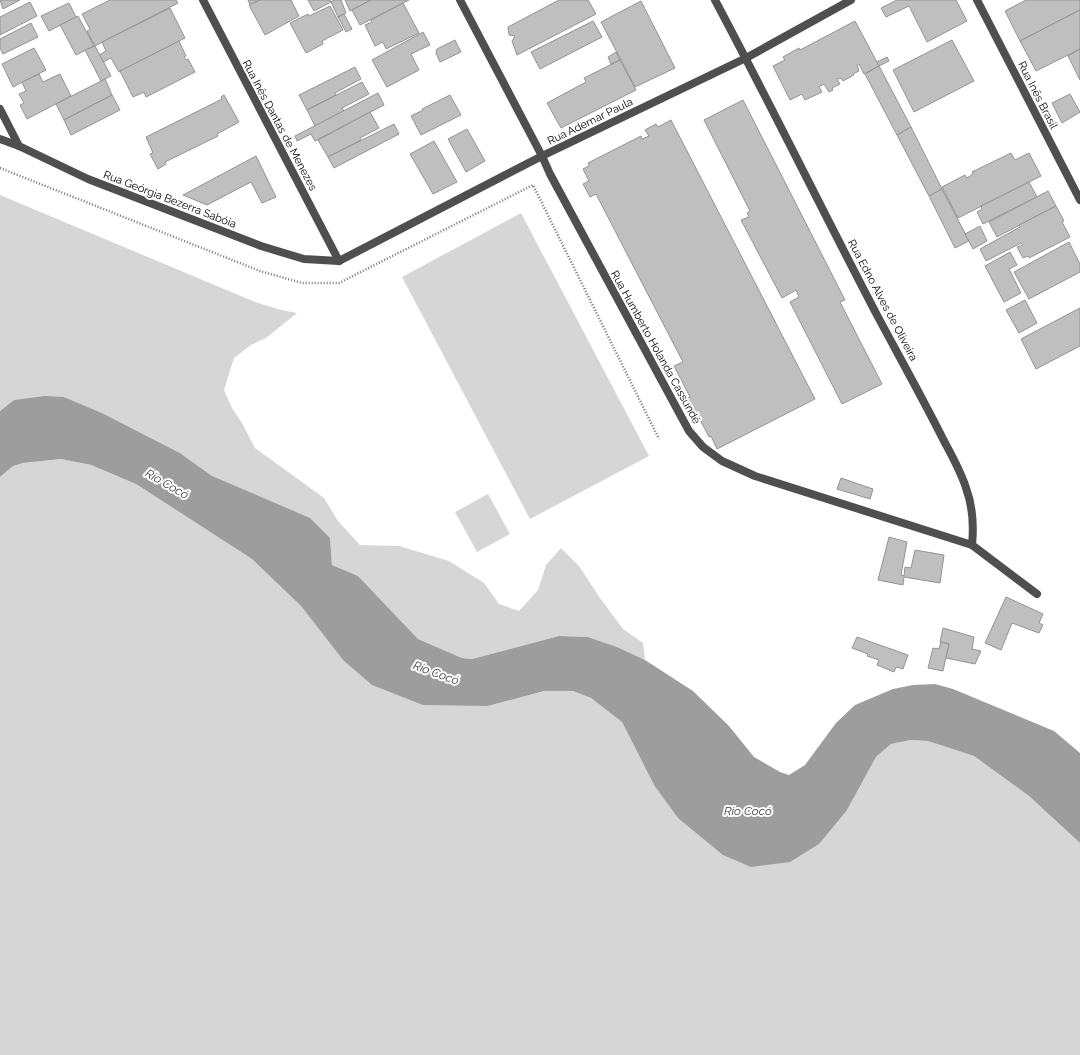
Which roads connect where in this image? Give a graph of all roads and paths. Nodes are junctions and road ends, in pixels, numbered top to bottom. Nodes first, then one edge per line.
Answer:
1 (203, 0) edge
2 (460, 0) edge
3 (715, 0) edge
4 (851, 0) edge
5 (977, 0) edge
6 (746, 58) junction
7 (0, 109) edge
8 (0, 139) edge
9 (19, 146) junction
10 (542, 156) junction
11 (1080, 200) edge
12 (338, 261) junction
13 (972, 545) junction
14 (1037, 594) dead end

1 - 12 street, Rua Inês Dantas de Menezes
2 - 10 street, Rua Humberto Holanda Cassundé
3 - 6 street, Rua Edno Alves de Oliveira
4 - 6 street, Rua Ademar Paula
5 - 11 street, Rua Inês Brasil
6 - 10 street, Rua Ademar Paula
6 - 13 street, Rua Edno Alves de Oliveira
7 - 9 street
8 - 9 street, Rua Geórgia Bezerra Sabóia
9 - 12 street, Rua Geórgia Bezerra Sabóia
10 - 12 street, Rua Ademar Paula
10 - 13 street, Rua Humberto Holanda Cassundé
13 - 14 street

